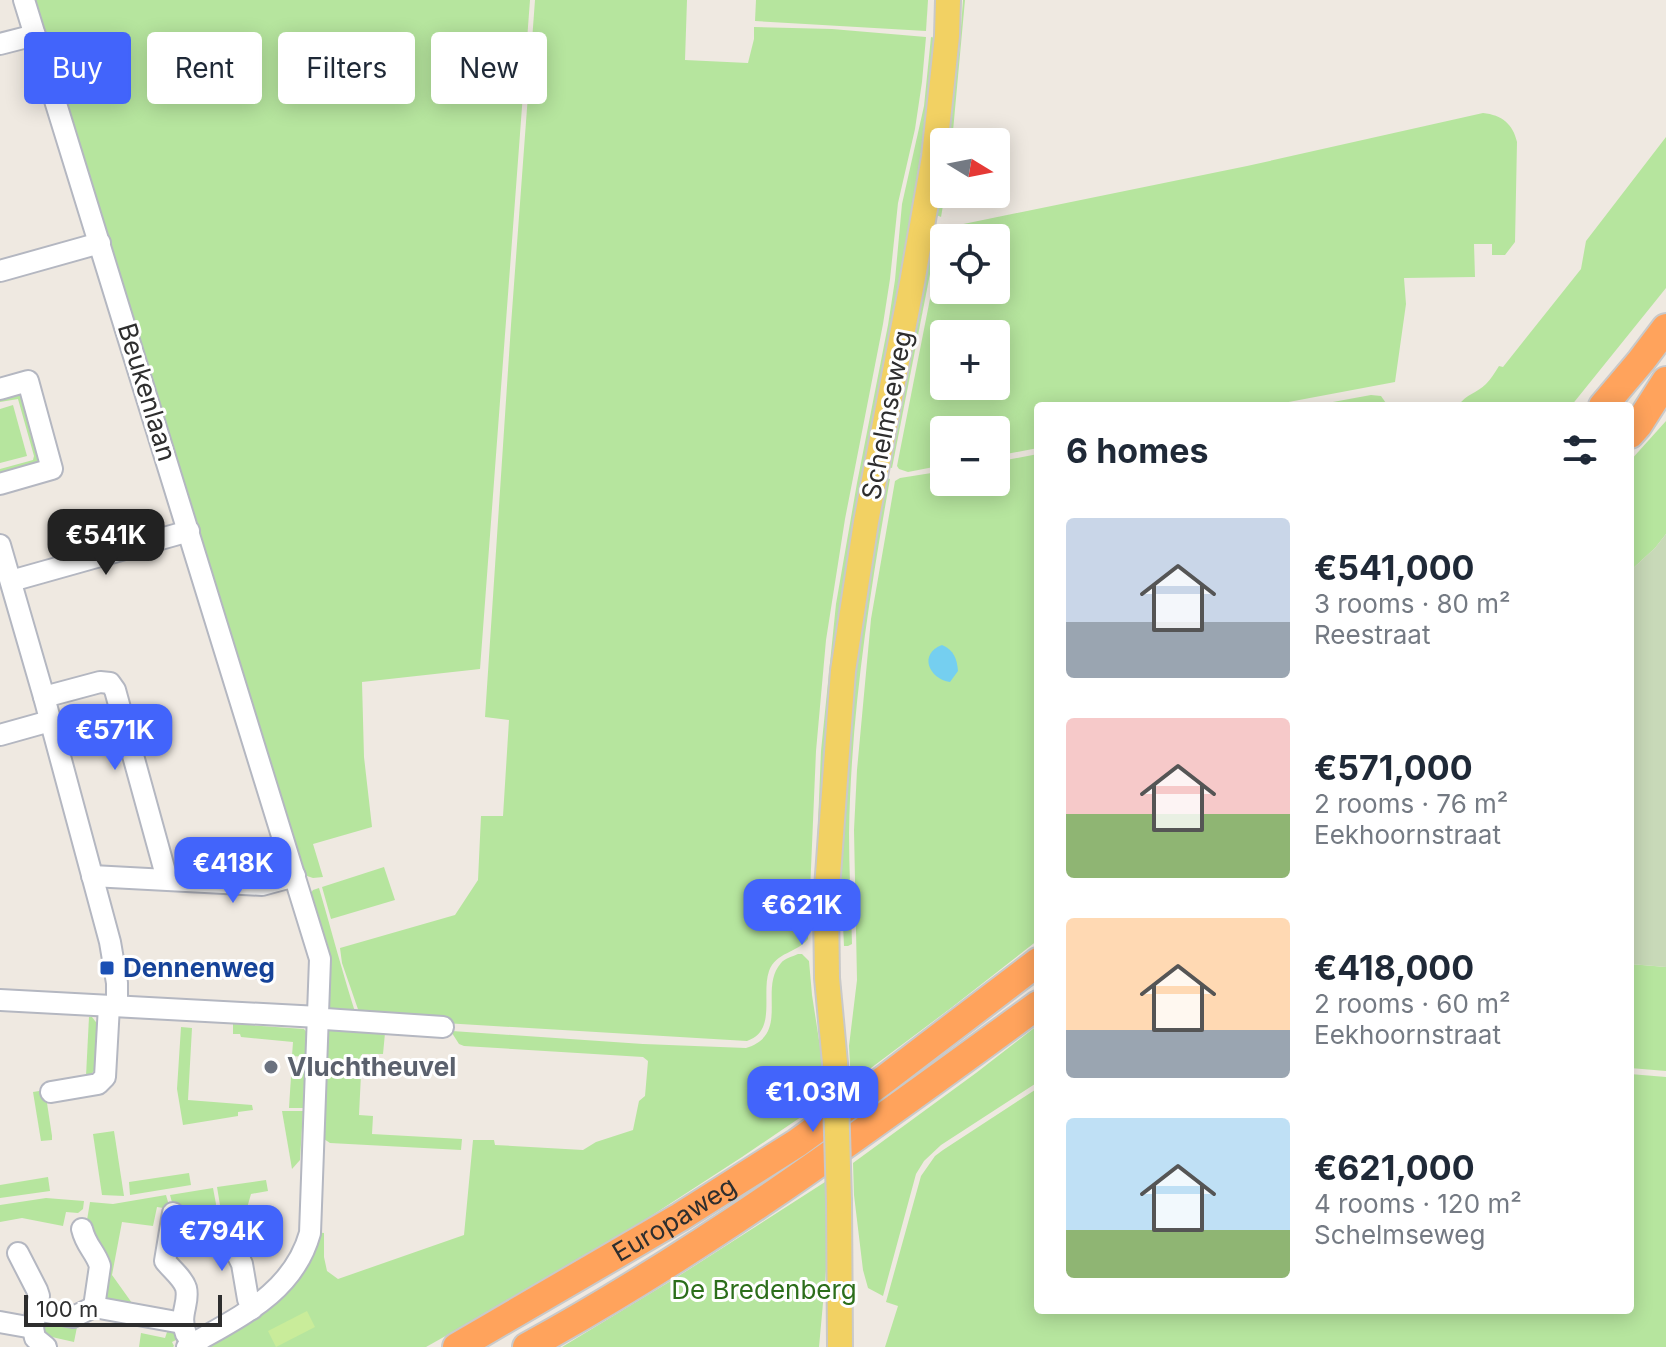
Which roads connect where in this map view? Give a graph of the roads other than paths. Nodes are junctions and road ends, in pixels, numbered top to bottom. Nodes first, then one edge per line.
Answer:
1 (24, 0) edge
2 (948, 0) edge
3 (34, 32) edge
4 (24, 38) edge
5 (0, 44) edge
6 (57, 104) edge
7 (100, 243) junction
8 (0, 271) edge
9 (1666, 328) edge
10 (1666, 381) edge
11 (0, 389) edge
12 (1666, 396) edge
13 (1606, 402) edge
14 (1634, 429) edge
15 (0, 484) edge
16 (189, 531) junction
17 (0, 545) edge
18 (11, 581) junction
19 (44, 697) junction
20 (50, 721) junction
21 (0, 735) edge
22 (92, 876) junction
23 (295, 876) junction
24 (167, 879) junction
25 (1034, 965) edge
26 (0, 1000) edge
27 (113, 1006) junction
28 (1034, 1008) edge
29 (319, 1017) junction
30 (443, 1027) dead end
31 (51, 1092) dead end
32 (173, 1213) dead end
33 (216, 1219) dead end
34 (82, 1229) dead end
35 (18, 1253) dead end
36 (94, 1307) junction
37 (252, 1309) junction
38 (34, 1319) junction
39 (0, 1322) edge
40 (182, 1323) junction
41 (189, 1346) edge
42 (46, 1347) edge
43 (457, 1347) edge
44 (527, 1347) edge
45 (840, 1347) edge

1 - 3 street, Beukenlaan
2 - 45 main road, Schelmseweg, bridge
4 - 5 street
6 - 7 street, Beukenlaan
7 - 8 street
7 - 16 street, Beukenlaan
9 - 13 highway
10 - 14 highway
11 - 15 street
12 - 14 highway
16 - 18 street
16 - 23 street, Beukenlaan
17 - 18 street
18 - 19 street
19 - 20 street
19 - 24 street
20 - 21 street
20 - 22 street
22 - 24 street
22 - 27 street
23 - 24 street
23 - 29 street, Beukenlaan
25 - 43 highway, Europaweg
26 - 27 street
27 - 29 street
27 - 31 street
28 - 44 highway, Europaweg
29 - 30 street
29 - 37 street, Beukenlaan
32 - 40 street
33 - 37 street
34 - 36 street
35 - 38 street
36 - 38 street
36 - 40 street
37 - 41 street, Beukenlaan
38 - 39 street
38 - 42 street
40 - 41 street

